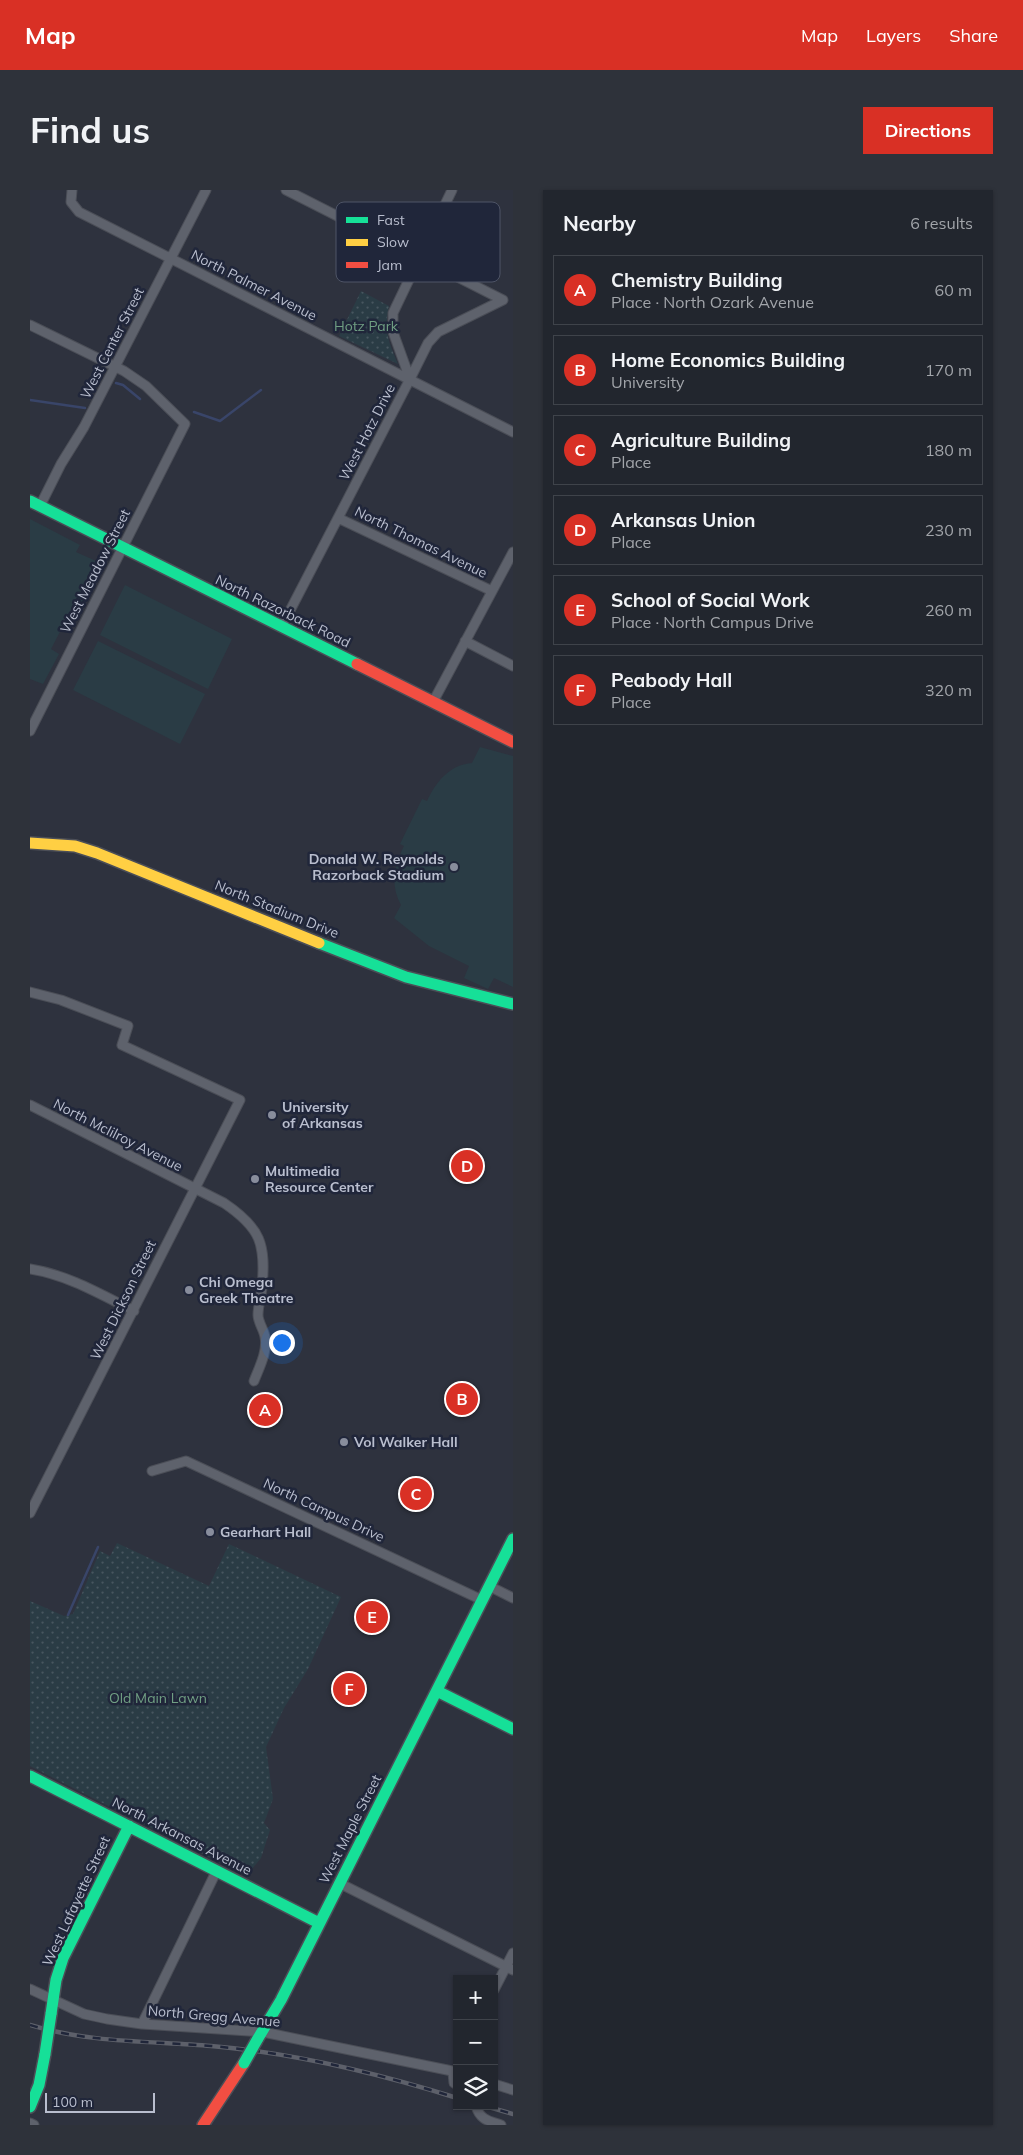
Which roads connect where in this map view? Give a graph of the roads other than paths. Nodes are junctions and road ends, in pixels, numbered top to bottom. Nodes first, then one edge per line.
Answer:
1 (72, 190) edge
2 (206, 190) edge
3 (286, 190) edge
4 (452, 190) edge
5 (446, 202) edge
6 (336, 216) edge
7 (170, 259) junction
8 (407, 282) edge
9 (466, 282) edge
10 (30, 325) edge
11 (115, 367) junction
12 (410, 379) junction
13 (513, 432) edge
14 (35, 504) edge
15 (338, 518) junction
16 (122, 548) junction
17 (513, 552) edge
18 (510, 563) edge
19 (492, 591) junction
20 (282, 626) junction
21 (465, 641) junction
22 (513, 666) edge
23 (433, 702) junction
24 (30, 731) edge
25 (513, 742) edge
26 (30, 843) edge
27 (30, 992) edge
28 (513, 1004) edge
29 (30, 1106) edge
30 (195, 1188) junction
31 (30, 1269) edge
32 (134, 1311) junction
33 (254, 1381) dead end
34 (152, 1471) dead end
35 (30, 1512) edge
36 (513, 1539) edge
37 (489, 1586) junction
38 (513, 1598) edge
39 (482, 1600) junction
40 (437, 1691) junction
41 (513, 1729) edge
42 (30, 1776) edge
43 (30, 1785) edge
44 (127, 1829) junction
45 (215, 1874) junction
46 (339, 1883) junction
47 (318, 1926) junction
48 (513, 1953) edge
49 (510, 1968) edge
50 (498, 1984) edge
51 (30, 1989) edge
52 (54, 2001) junction
53 (142, 2024) junction
54 (260, 2036) junction
55 (453, 2070) edge
56 (498, 2085) edge
57 (513, 2090) edge
58 (30, 2107) edge
59 (477, 2110) edge
60 (30, 2123) edge
61 (34, 2125) edge
62 (203, 2125) edge
63 (501, 2125) edge

1 - 7 street, North Palmer Avenue
2 - 7 street, West Center Street
3 - 6 street
4 - 5 street, West Hotz Drive
7 - 11 street, West Center Street
7 - 12 street, North Palmer Avenue
8 - 12 street, West Hotz Drive
9 - 12 street
10 - 11 street
11 - 14 street, West Center Street
11 - 16 street, West Meadow Street
12 - 13 street, North Palmer Avenue
12 - 15 street, West Hotz Drive
14 - 16 street, North Razorback Road
15 - 19 street, North Thomas Avenue
15 - 20 street, West Hotz Drive
16 - 20 street, North Razorback Road
16 - 24 street, West Meadow Street
17 - 18 street
18 - 19 street
19 - 21 street
20 - 23 street, North Razorback Road
21 - 22 street
21 - 23 street
23 - 25 street, North Razorback Road
26 - 28 street, North Stadium Drive
27 - 30 street, West Dickson Street
29 - 30 street, North McIilroy Avenue
30 - 32 street, West Dickson Street
30 - 33 street, North McIilroy Avenue
31 - 32 street
32 - 35 street, West Dickson Street
34 - 39 street, North Campus Drive
36 - 37 street, West Maple Street
37 - 38 street
37 - 39 street, West Maple Street
39 - 40 street, West Maple Street
40 - 41 street
40 - 46 street, West Maple Street
42 - 44 street, North Arkansas Avenue
43 - 44 street, North Arkansas Avenue
44 - 45 street, North Arkansas Avenue
44 - 52 street, West Lafayette Street
45 - 47 street, North Arkansas Avenue
45 - 53 street
46 - 47 street, West Maple Street
46 - 49 street
47 - 54 street, West Maple Street
48 - 49 street
49 - 50 street
51 - 52 street, North Gregg Avenue
52 - 53 street, North Gregg Avenue
52 - 58 street, West Lafayette Street, bridge
53 - 54 street, North Gregg Avenue
54 - 55 street, North Gregg Avenue
54 - 62 street, West Maple Street, bridge
56 - 57 street
59 - 63 street
60 - 61 street

